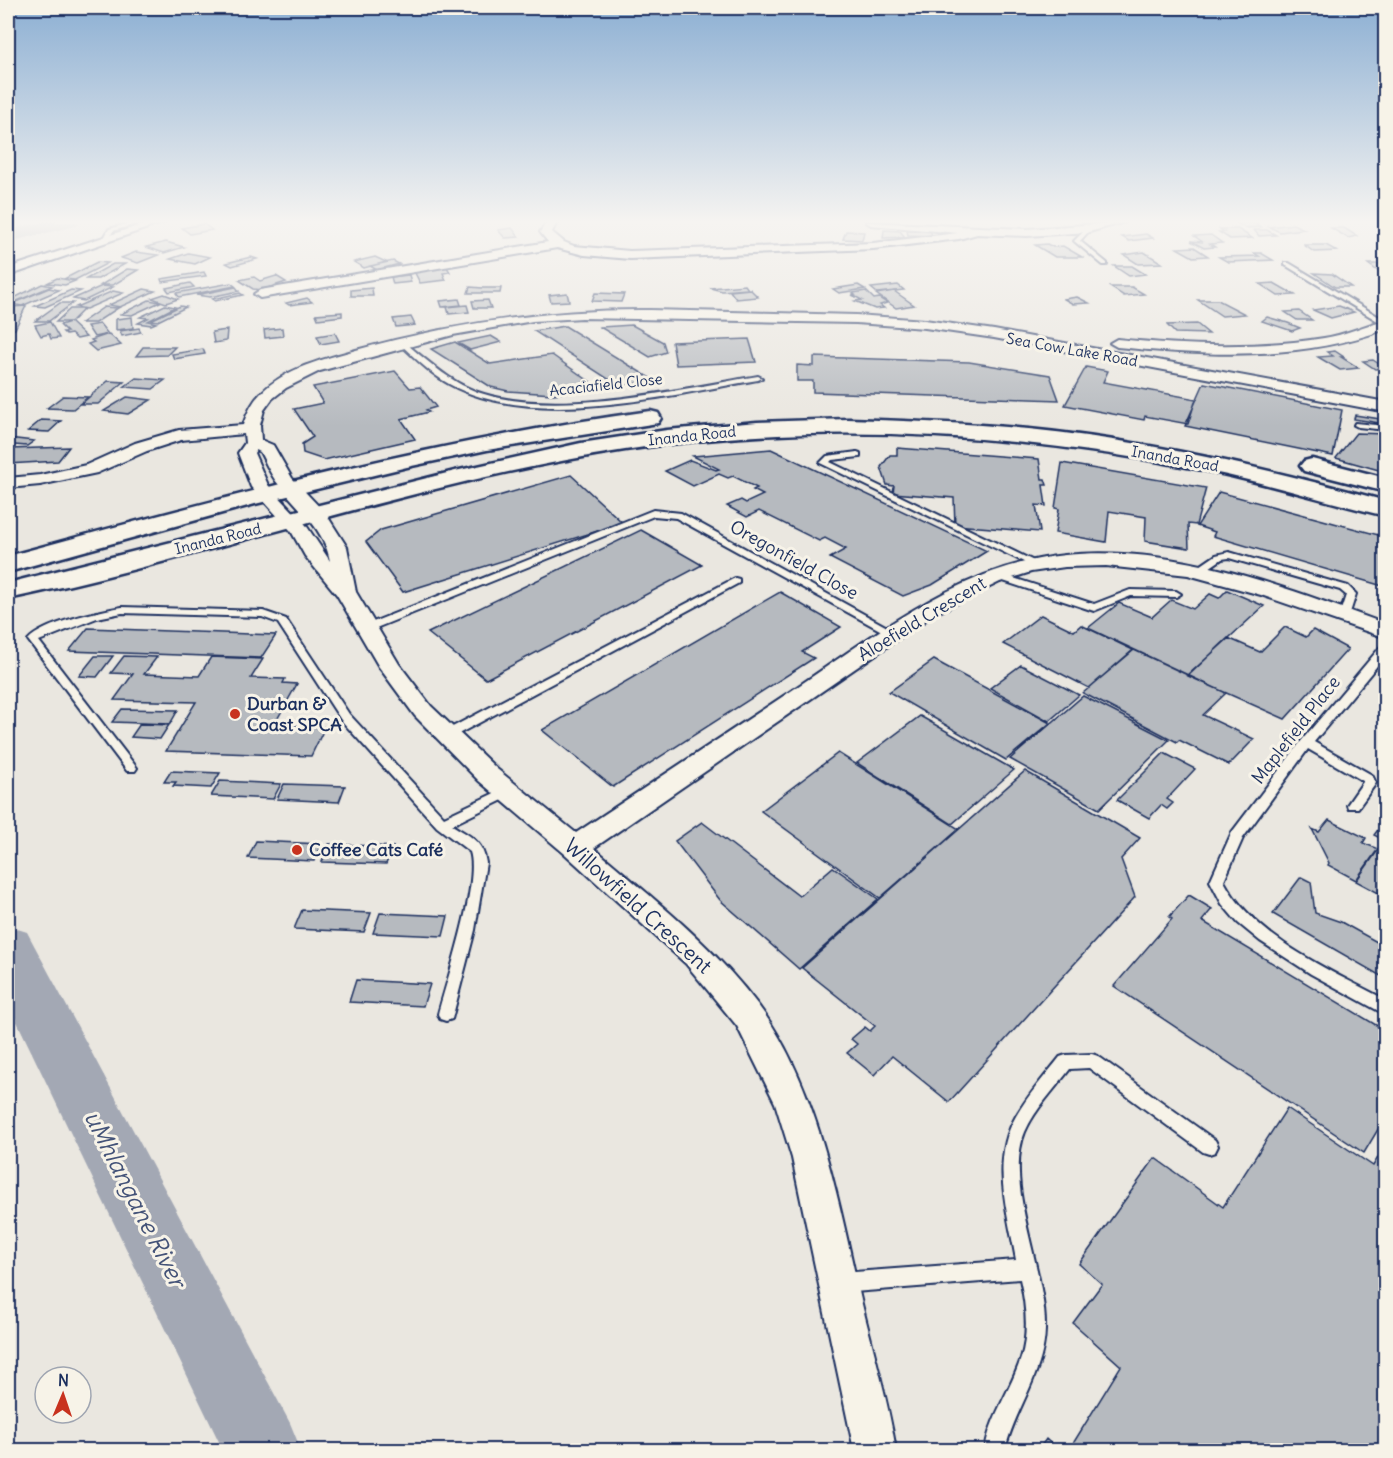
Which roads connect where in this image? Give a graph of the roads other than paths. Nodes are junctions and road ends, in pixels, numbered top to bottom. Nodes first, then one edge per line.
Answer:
1 (284, 290) edge
2 (1330, 290) edge
3 (260, 294) dead end
4 (921, 324) junction
5 (1385, 324) edge
6 (402, 343) junction
7 (758, 378) dead end
8 (1386, 407) edge
9 (1358, 425) dead end
10 (1386, 428) edge
11 (251, 436) junction
12 (857, 455) dead end
13 (8, 483) edge
14 (1386, 485) edge
15 (281, 491) junction
16 (1386, 509) edge
17 (317, 514) junction
18 (290, 521) junction
19 (8, 564) edge
20 (1037, 565) junction
21 (995, 575) junction
22 (735, 581) dead end
23 (8, 591) edge
24 (346, 593) junction
25 (1176, 594) dead end
26 (368, 628) junction
27 (1386, 632) edge
28 (893, 633) junction
29 (1386, 647) edge
30 (445, 736) junction
31 (1306, 743) junction
32 (131, 768) dead end
33 (508, 792) junction
34 (1353, 805) dead end
35 (442, 825) junction
36 (575, 847) junction
37 (1386, 1008) edge
38 (447, 1014) dead end
39 (1209, 1146) dead end
40 (1027, 1269) junction
41 (837, 1283) junction
42 (875, 1450) edge
43 (994, 1450) edge

1 - 3 street
2 - 5 lane
4 - 5 street
4 - 6 street, Sea Cow Lake Road
4 - 8 street, Sea Cow Lake Road
6 - 7 lane, Acaciafield Close
6 - 11 street, Sea Cow Lake Road
9 - 10 lane
11 - 13 street
11 - 15 street, Willowfield Crescent
11 - 15 street, Willowfield Crescent
12 - 20 lane
14 - 15 main road, Inanda Road
15 - 17 street, Willowfield Crescent
15 - 18 street, Willowfield Crescent
15 - 19 main road, Inanda Road
16 - 17 main road, Inanda Road
17 - 18 main road, Inanda Road
17 - 24 street, Willowfield Crescent
18 - 23 main road, Inanda Road
18 - 24 street, Willowfield Crescent
20 - 21 street, Aloefield Crescent
20 - 27 street, Aloefield Crescent
21 - 25 lane
21 - 28 street, Aloefield Crescent
22 - 30 lane
24 - 26 street, Willowfield Crescent
26 - 28 lane, Oregonfield Close
26 - 30 street, Willowfield Crescent
28 - 36 street, Aloefield Crescent
29 - 31 lane, Maplefield Place
30 - 33 street, Willowfield Crescent
31 - 34 lane
31 - 37 lane, Maplefield Place
32 - 35 lane
33 - 35 lane
33 - 36 street, Willowfield Crescent
35 - 38 lane
36 - 41 street, Willowfield Crescent
39 - 40 lane
40 - 41 lane
40 - 43 lane
41 - 42 street, Willowfield Crescent

